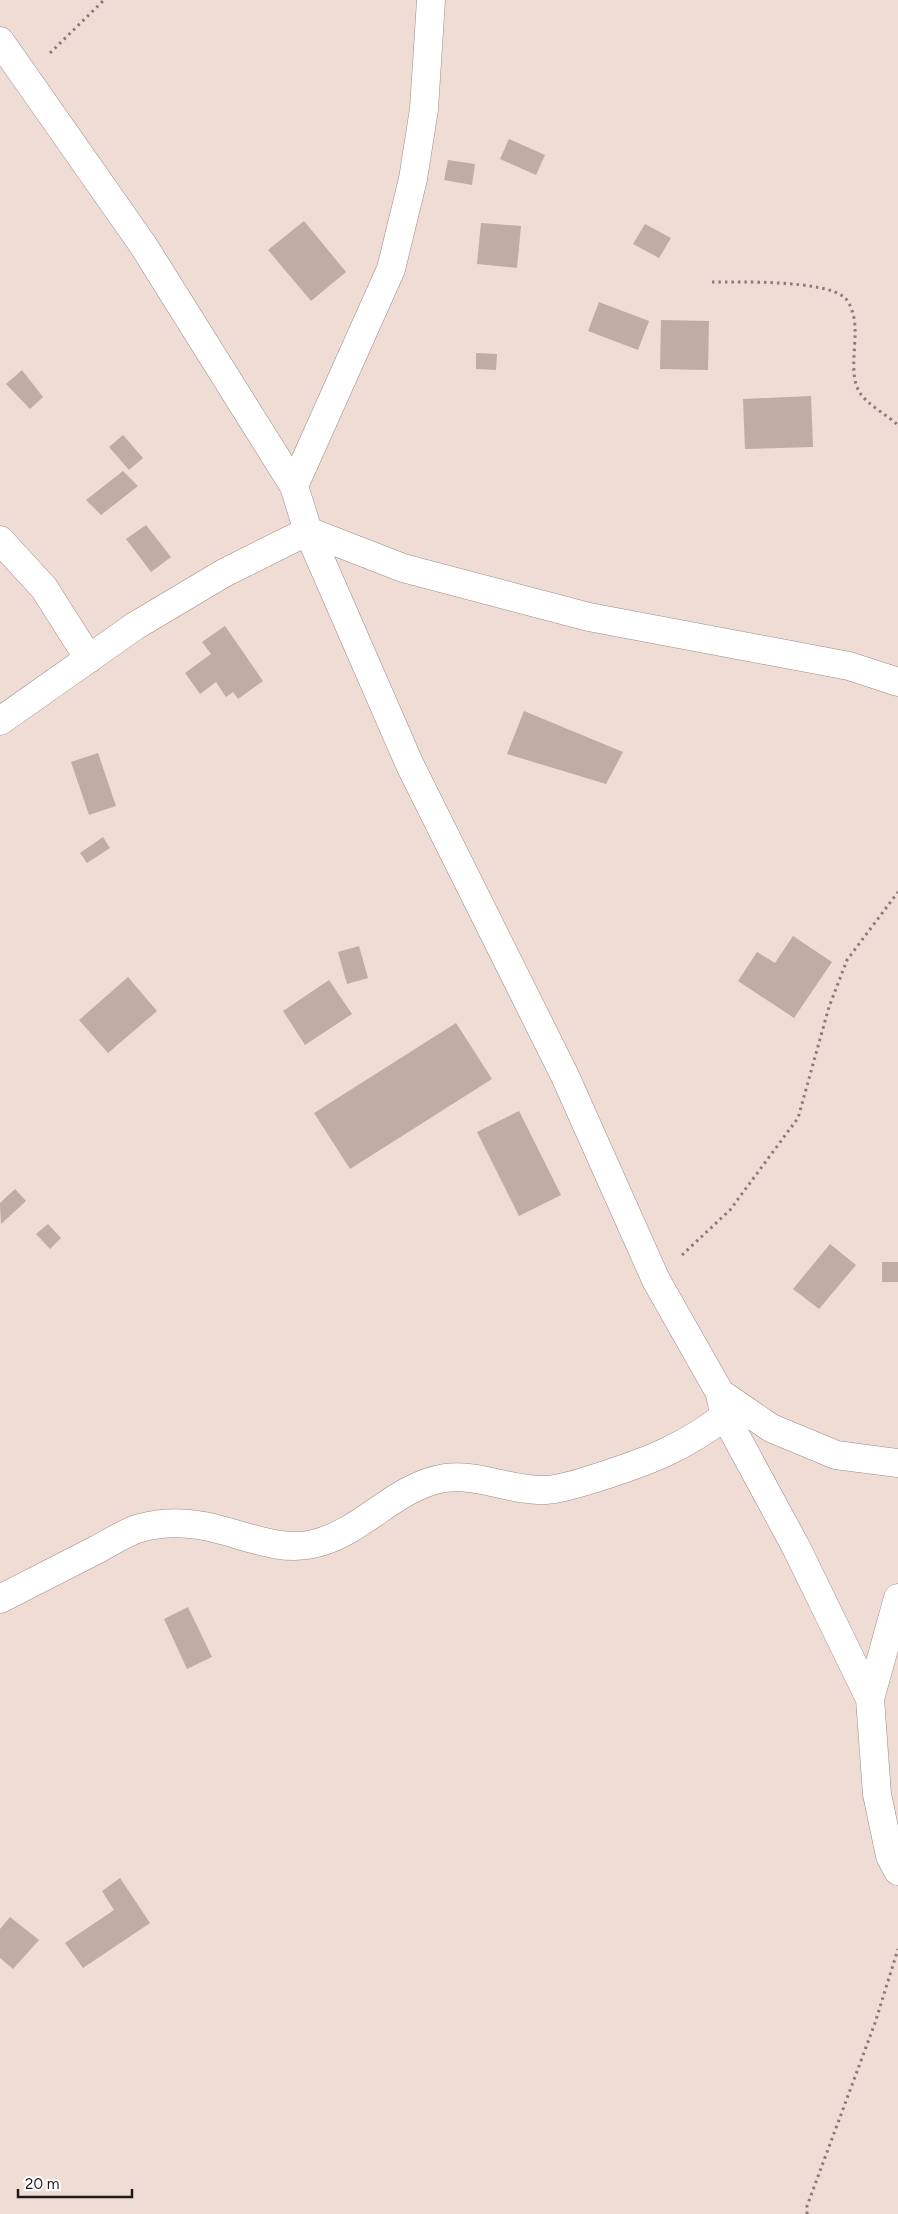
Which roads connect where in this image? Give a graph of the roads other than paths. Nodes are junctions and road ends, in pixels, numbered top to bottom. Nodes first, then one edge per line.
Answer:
1 (431, 0) edge
2 (0, 41) edge
3 (294, 486) junction
4 (308, 531) junction
5 (0, 540) edge
6 (89, 659) junction
7 (898, 682) edge
8 (0, 721) edge
9 (722, 1404) junction
10 (898, 1463) edge
11 (898, 1598) edge
12 (0, 1599) edge
13 (870, 1699) junction
14 (898, 1871) edge

1 - 3 street
2 - 3 street
3 - 4 street
4 - 6 street
4 - 7 street
4 - 9 street
5 - 6 street
6 - 8 street
9 - 10 street
9 - 12 street
9 - 13 street
11 - 13 street
13 - 14 street

